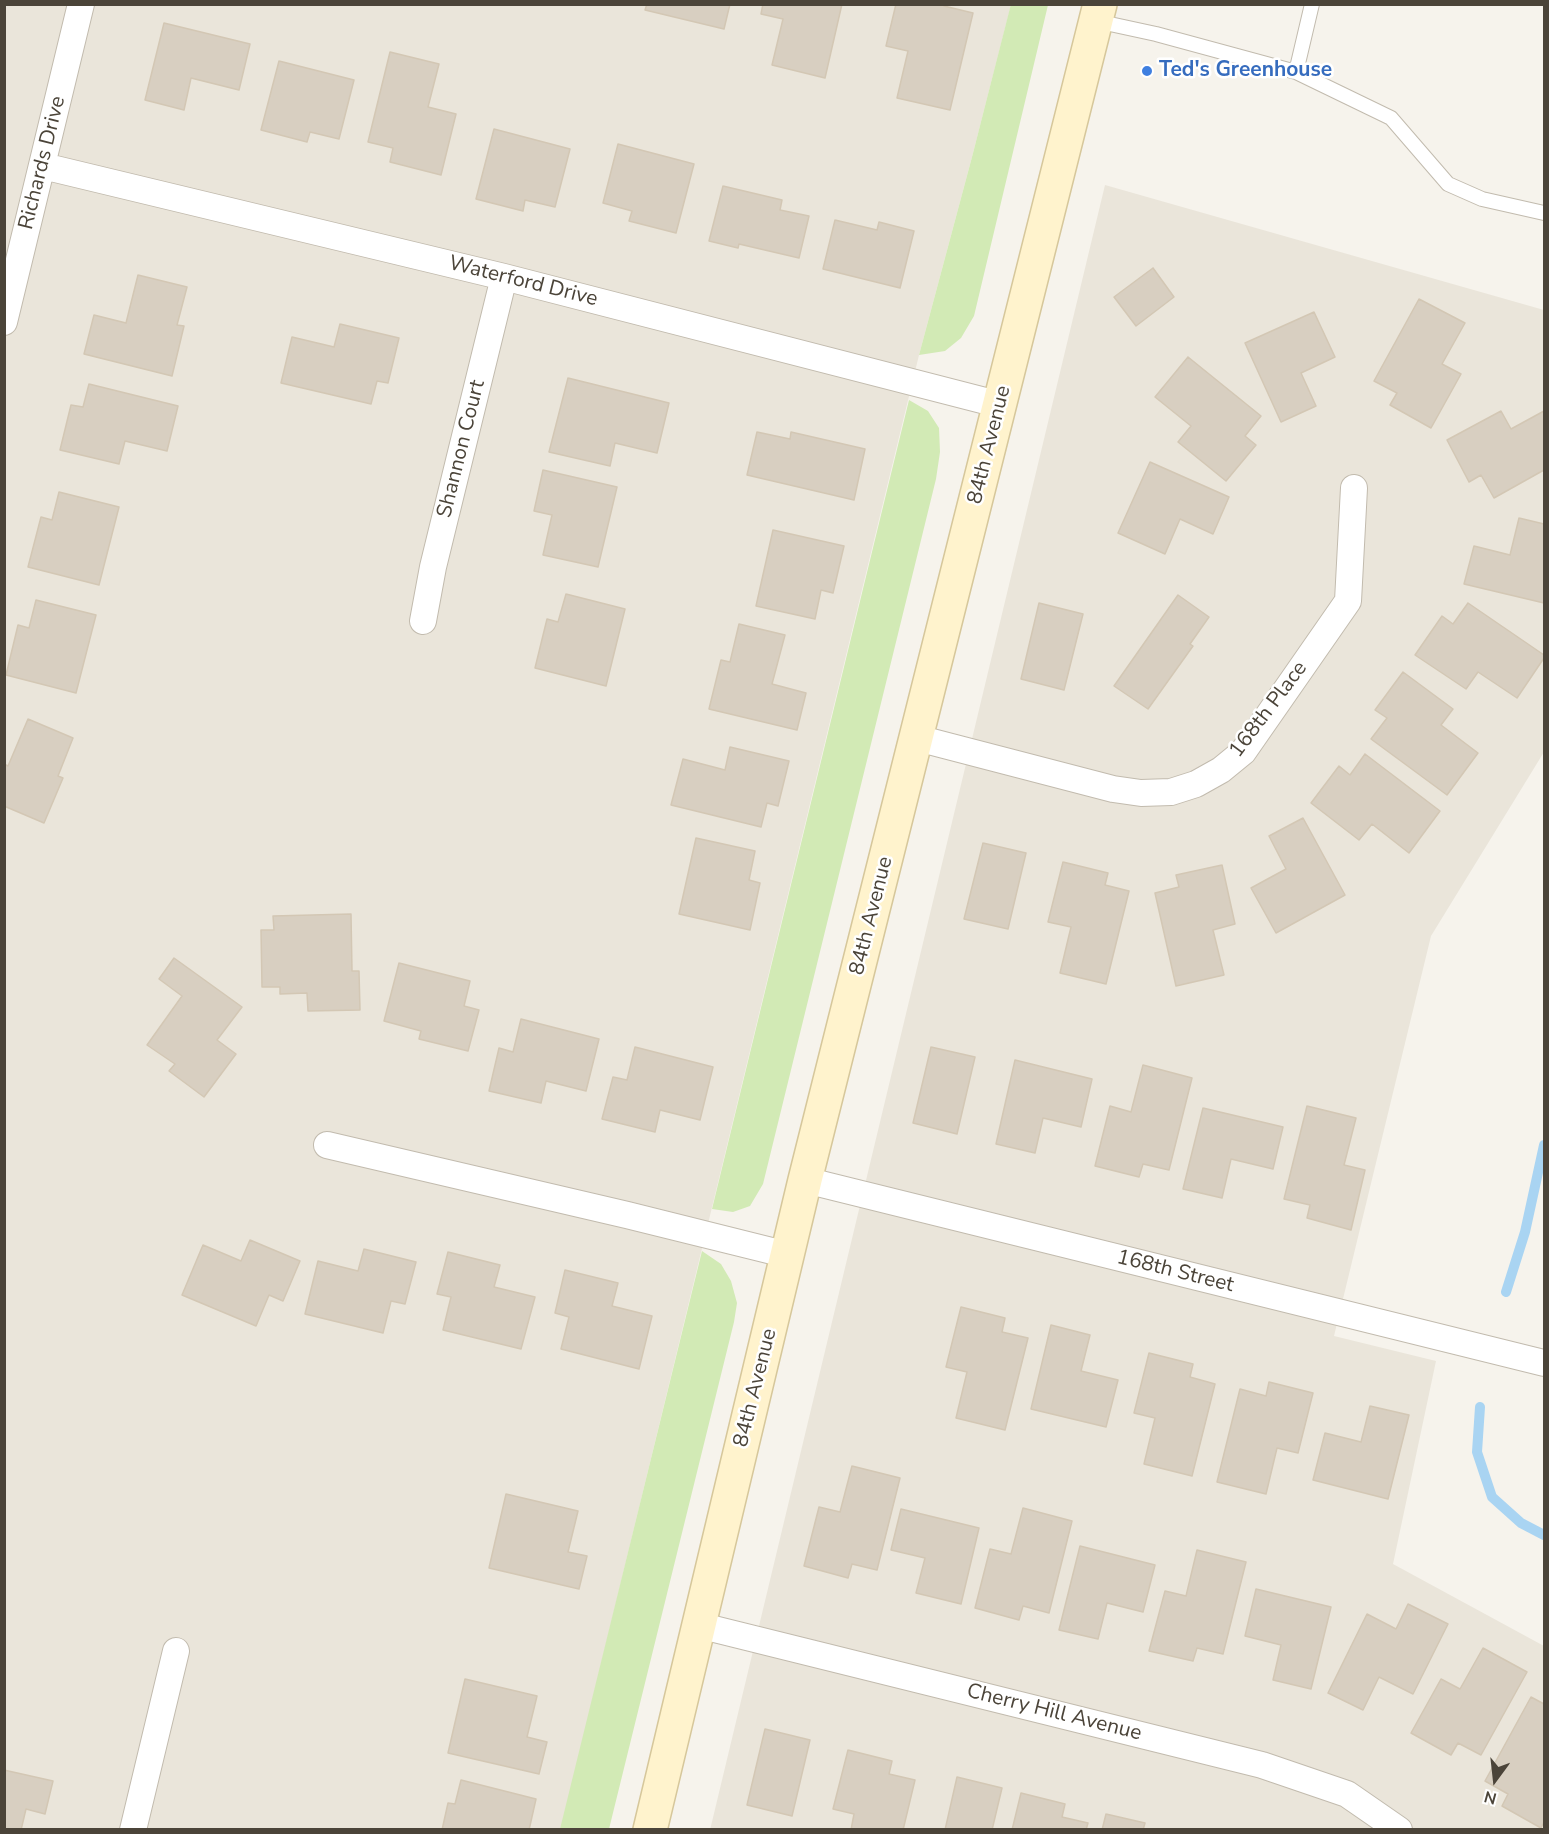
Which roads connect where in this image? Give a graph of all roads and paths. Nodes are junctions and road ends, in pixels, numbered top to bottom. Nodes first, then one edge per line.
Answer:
1 (81, 4) edge
2 (1312, 4) edge
3 (1098, 13) edge
4 (1296, 72) junction
5 (43, 166) junction
6 (1545, 213) edge
7 (504, 277) junction
8 (4, 322) edge
9 (1001, 405) junction
10 (1353, 488) dead end
11 (423, 621) dead end
12 (917, 738) junction
13 (327, 1144) dead end
14 (805, 1180) junction
15 (788, 1255) junction
16 (1545, 1363) edge
17 (698, 1625) junction
18 (176, 1651) dead end
19 (133, 1830) edge
20 (650, 1830) edge
21 (1399, 1830) edge

1 - 5 street, Richards Drive
2 - 4 lane
3 - 4 lane
3 - 9 street, 84th Avenue
4 - 6 lane
5 - 7 street, Waterford Drive
5 - 8 street, Richards Drive
7 - 9 street, Waterford Drive
7 - 11 street, Shannon Court
9 - 12 street, 84th Avenue
10 - 12 street, 168th Place
12 - 14 street, 84th Avenue
13 - 15 street
14 - 15 street, 84th Avenue
14 - 16 street, 168th Street
15 - 17 street, 84th Avenue
17 - 20 street, 84th Avenue
17 - 21 street, Cherry Hill Avenue
18 - 19 street

